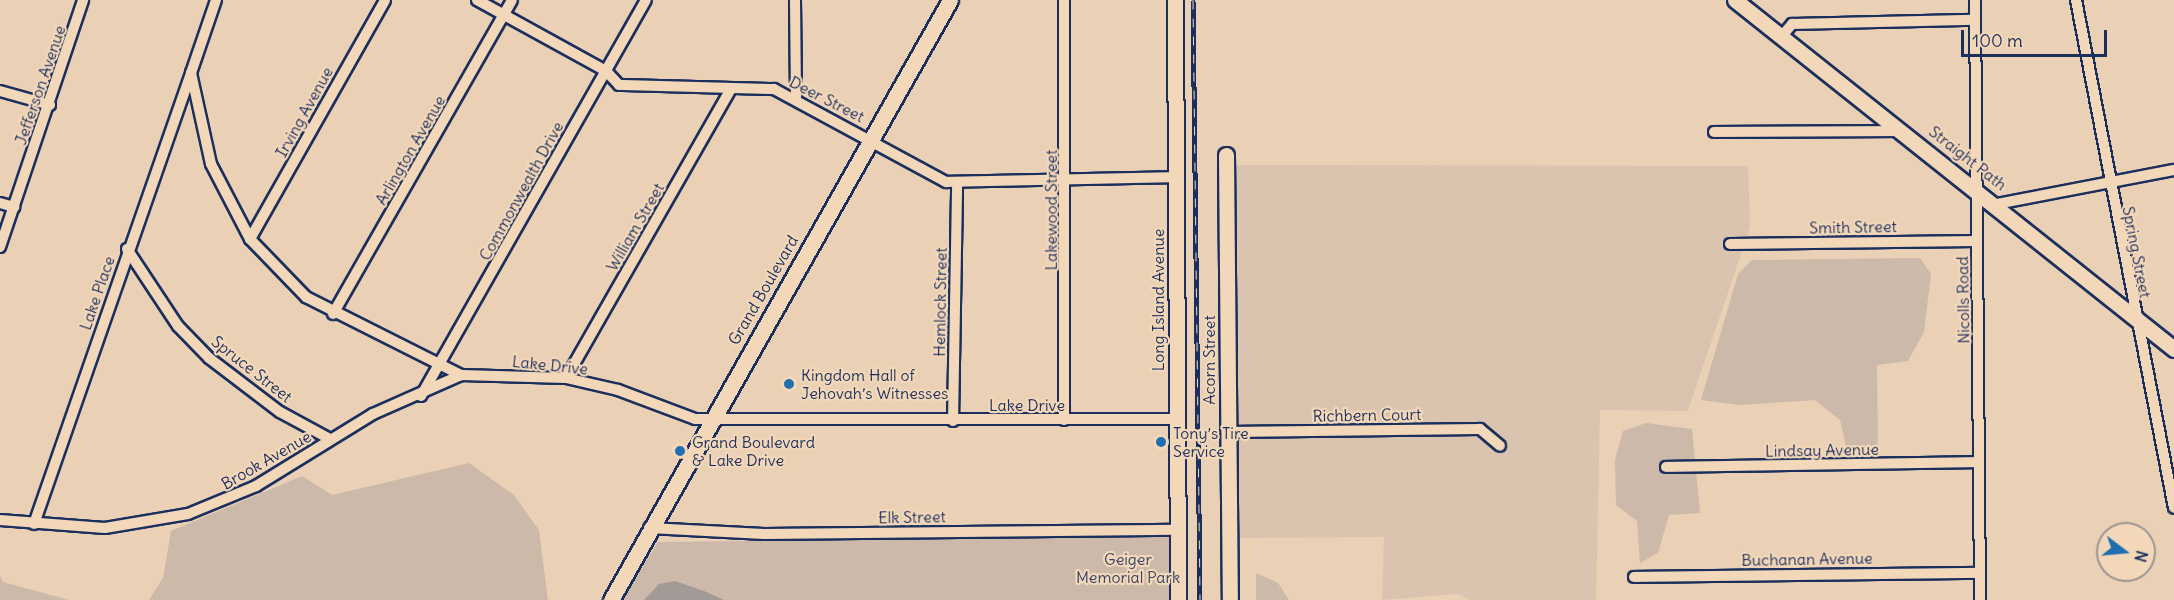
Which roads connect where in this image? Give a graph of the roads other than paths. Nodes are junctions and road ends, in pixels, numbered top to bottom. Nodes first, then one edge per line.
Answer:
1 (83, 0) edge
2 (216, 0) edge
3 (385, 0) edge
4 (477, 0) edge
5 (512, 0) edge
6 (646, 0) edge
7 (795, 0) edge
8 (950, 0) edge
9 (1064, 0) edge
10 (1175, 0) edge
11 (1735, 0) edge
12 (1975, 0) edge
13 (2076, 0) edge
14 (504, 15) junction
15 (1975, 20) junction
16 (1782, 36) junction
17 (606, 71) junction
18 (191, 73) junction
19 (730, 90) junction
20 (0, 91) edge
21 (796, 97) junction
22 (50, 105) junction
23 (1903, 131) junction
24 (1714, 132) dead end
25 (871, 139) junction
26 (1226, 155) dead end
27 (2174, 170) edge
28 (1177, 177) junction
29 (1067, 182) junction
30 (2108, 182) junction
31 (957, 183) junction
32 (1977, 189) junction
33 (0, 203) edge
34 (1997, 204) junction
35 (14, 207) junction
36 (250, 239) junction
37 (1977, 241) junction
38 (1730, 244) dead end
39 (0, 247) edge
40 (127, 249) junction
41 (333, 314) junction
42 (2134, 317) junction
43 (2174, 349) edge
44 (441, 366) junction
45 (462, 375) junction
46 (566, 378) junction
47 (421, 396) junction
48 (711, 419) junction
49 (1175, 419) junction
50 (1064, 420) junction
51 (953, 421) junction
52 (1228, 432) junction
53 (330, 439) junction
54 (1500, 446) dead end
55 (1979, 462) junction
56 (1666, 467) dead end
57 (2174, 508) edge
58 (0, 520) edge
59 (34, 524) junction
60 (649, 528) junction
61 (1176, 530) junction
62 (1980, 573) junction
63 (1634, 577) dead end
64 (611, 600) edge
65 (1178, 600) edge
66 (1230, 600) edge
67 (1980, 600) edge

1 - 22 street, Jefferson Avenue
2 - 18 street
3 - 36 street, Irving Avenue
4 - 14 street, Deer Street
5 - 14 street, Arlington Avenue
6 - 17 street, Commonwealth Drive
7 - 21 street
8 - 25 street, Grand Boulevard
9 - 29 street, Lakewood Street
10 - 28 street, Long Island Avenue
11 - 16 street, Straight Path
12 - 15 street, Nicolls Road
13 - 30 street, Spring Street
14 - 17 street, Deer Street
14 - 41 street, Arlington Avenue
15 - 16 street
15 - 32 street, Nicolls Road
16 - 23 street, Straight Path
17 - 19 street, Deer Street
17 - 44 street, Commonwealth Drive
18 - 36 street, Lake Drive
18 - 40 street, Lake Place
19 - 21 street, Deer Street
19 - 46 street, William Street
20 - 22 street
21 - 25 street, Deer Street
22 - 35 street, Jefferson Avenue
23 - 24 street
23 - 32 street, Straight Path
25 - 31 street, Deer Street
25 - 48 street, Grand Boulevard
26 - 52 street, Acorn Street
27 - 30 street
28 - 29 street, Deer Street
28 - 49 street, Long Island Avenue
29 - 31 street, Deer Street
29 - 50 street, Lakewood Street
30 - 34 street
30 - 42 street, Spring Street
31 - 51 street, Hemlock Street
32 - 34 street, Straight Path
32 - 37 street, Nicolls Road
33 - 35 street
34 - 42 street, Straight Path
35 - 39 street, Jefferson Avenue
36 - 41 street, Lake Drive
37 - 38 street, Smith Street
37 - 55 street, Nicolls Road
40 - 53 street, Spruce Street
40 - 59 street, Lake Place
41 - 44 street, Lake Drive
42 - 43 street, Straight Path
42 - 57 street, Spring Street
44 - 45 street, Lake Drive
44 - 47 street, Commonwealth Drive
45 - 46 street, Lake Drive
45 - 47 street, Brook Avenue
46 - 48 street, Lake Drive
47 - 53 street, Brook Avenue
48 - 51 street, Lake Drive
48 - 60 street, Grand Boulevard
49 - 50 street, Lake Drive
49 - 61 street, Long Island Avenue
50 - 51 street, Lake Drive
52 - 54 street, Richbern Court
52 - 66 street, Acorn Street
53 - 59 street, Brook Avenue
55 - 56 street, Lindsay Avenue
55 - 62 street, Nicolls Road
58 - 59 street, Brook Avenue
60 - 61 street, Elk Street
60 - 64 street, Grand Boulevard
61 - 65 street, Long Island Avenue
62 - 63 street, Buchanan Avenue
62 - 67 street, Nicolls Road

